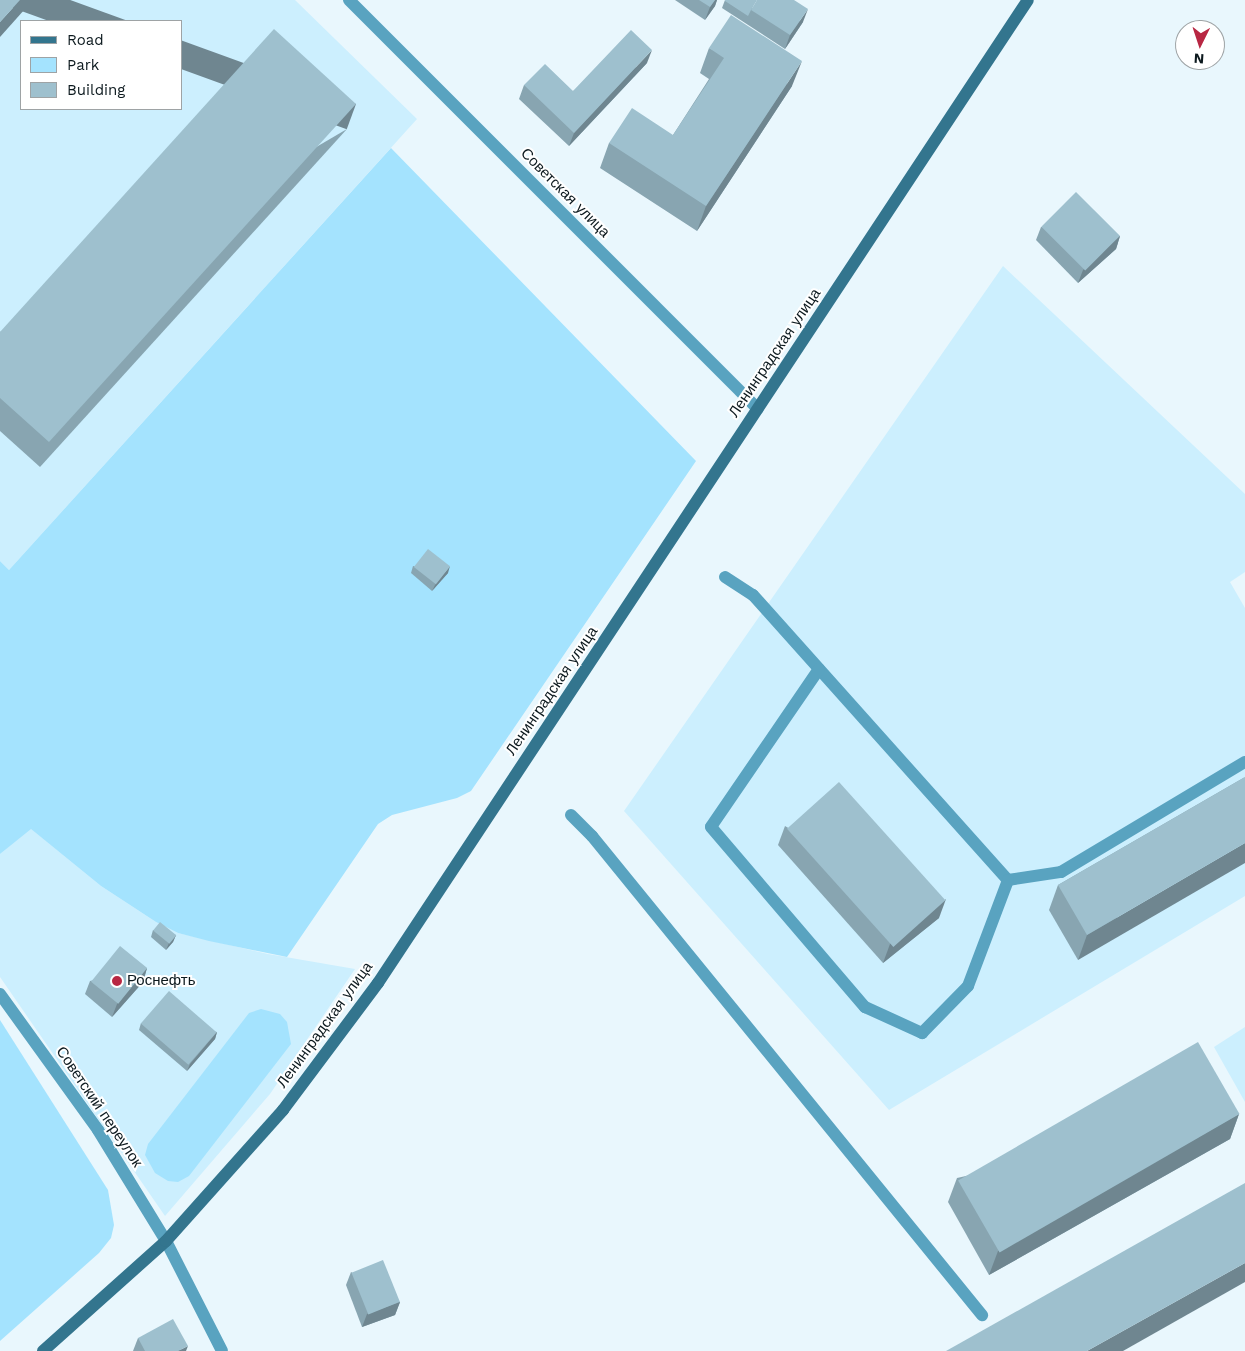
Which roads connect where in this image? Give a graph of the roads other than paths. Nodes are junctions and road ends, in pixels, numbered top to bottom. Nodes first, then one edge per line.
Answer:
1 (349, 0) edge
2 (1028, 0) edge
3 (758, 409) junction
4 (725, 577) dead end
5 (818, 669) junction
6 (1245, 762) edge
7 (571, 815) dead end
8 (1008, 880) junction
9 (0, 994) edge
10 (166, 1241) junction
11 (982, 1315) dead end
12 (43, 1351) edge
13 (222, 1351) edge

1 - 3 street, Советская улица
2 - 3 main road, Ленинградская улица
3 - 10 main road, Ленинградская улица
4 - 5 street
5 - 8 street
5 - 8 street
6 - 8 street
7 - 11 street
9 - 10 street, Советский переулок
10 - 12 main road, Ленинградская улица
10 - 13 street

